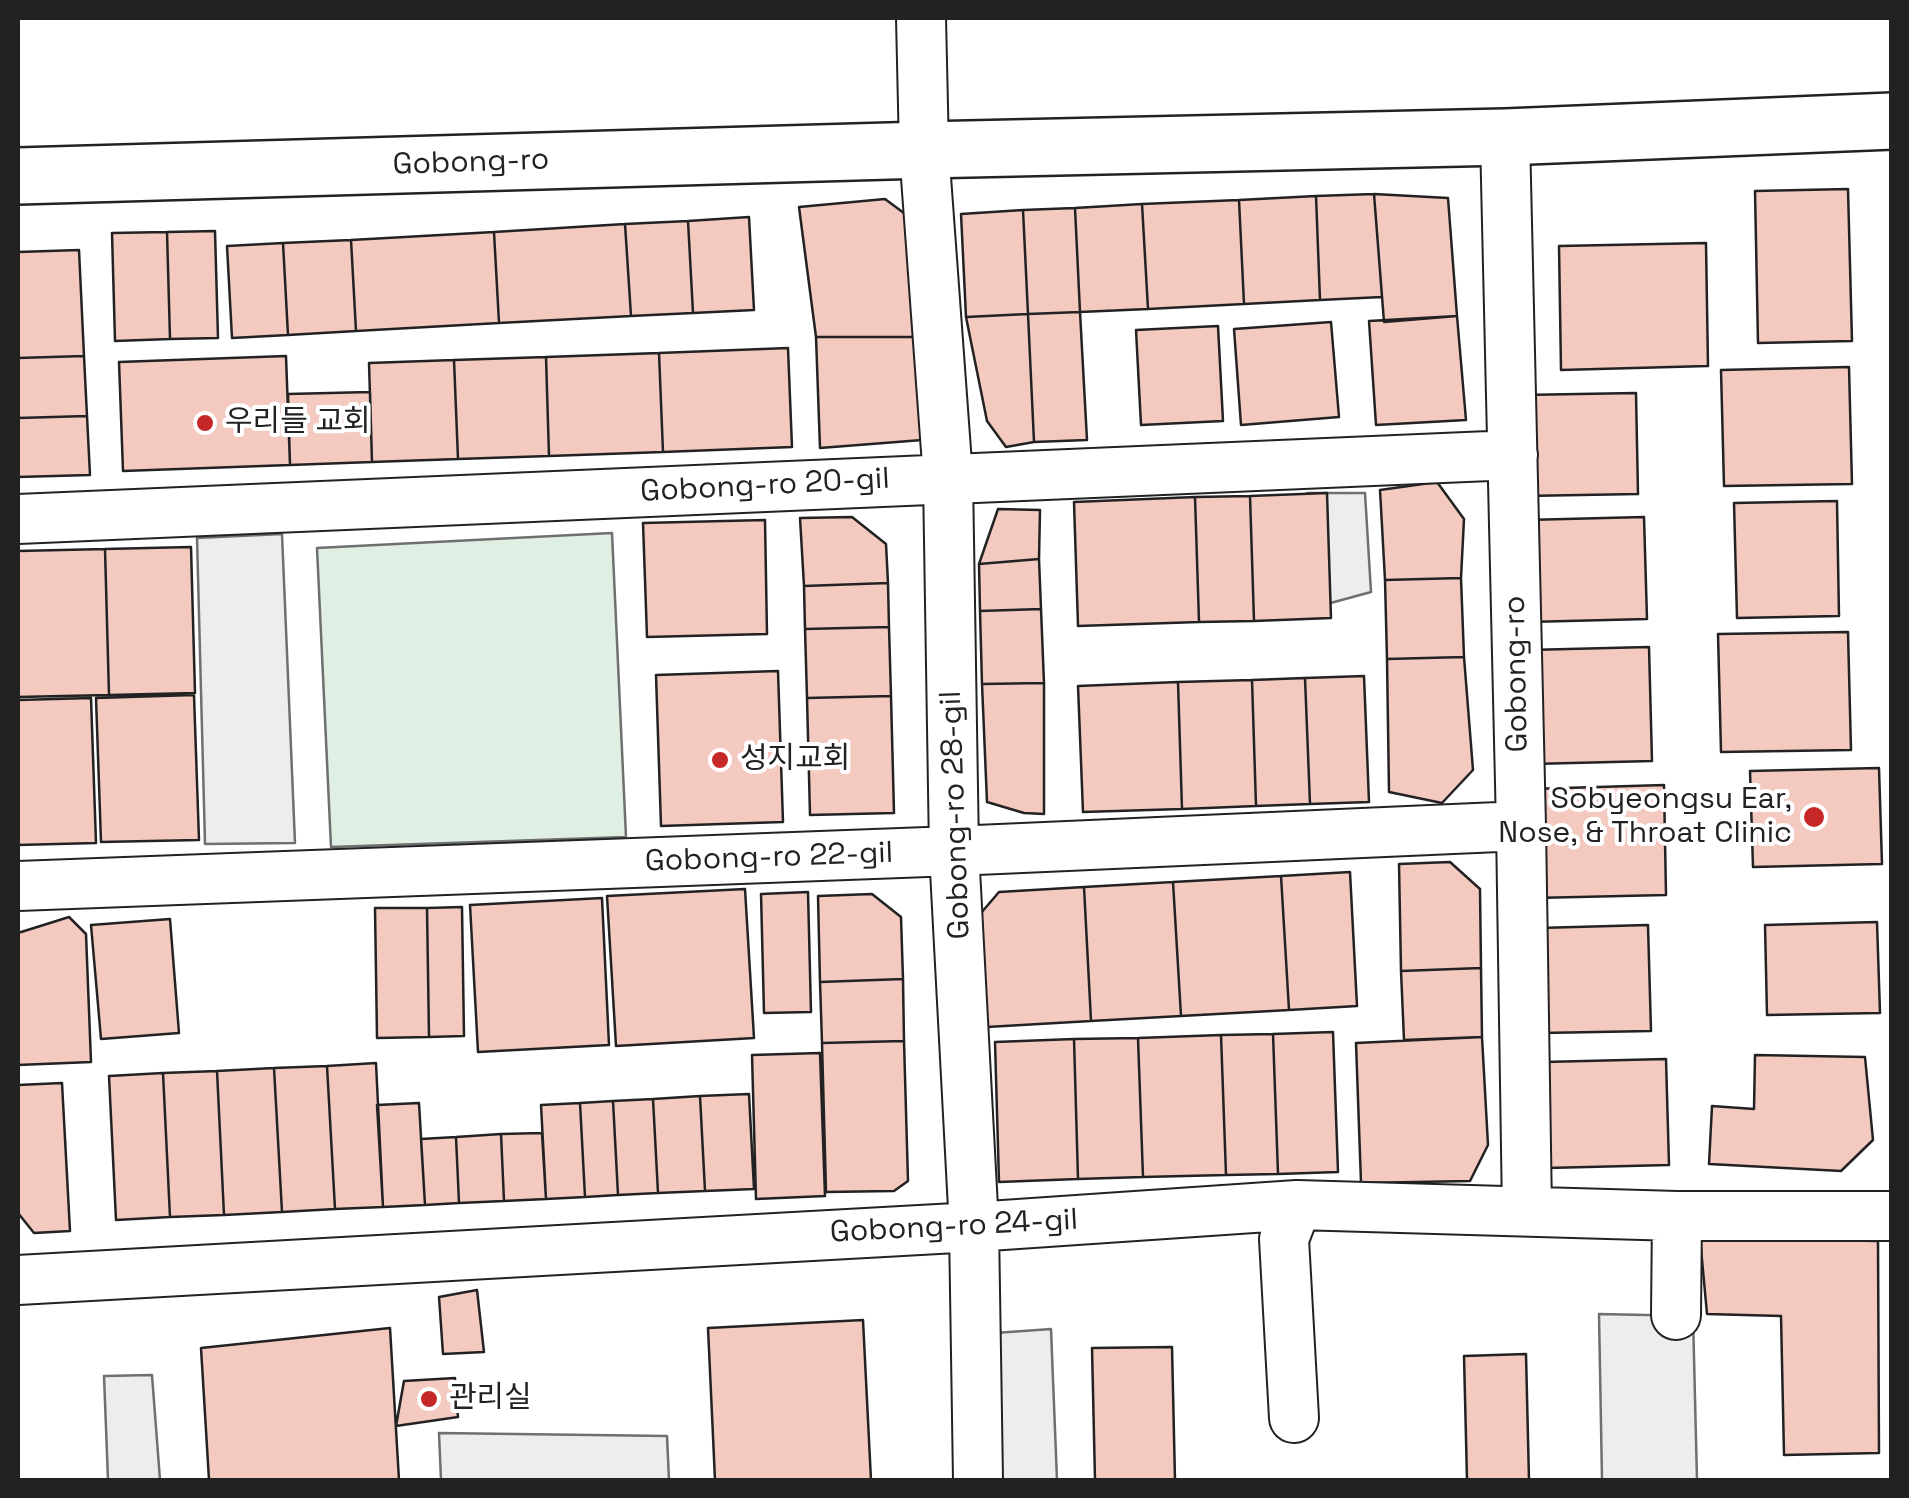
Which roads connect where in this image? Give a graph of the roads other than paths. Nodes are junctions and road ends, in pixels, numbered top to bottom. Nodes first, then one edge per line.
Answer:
1 (922, 18) edge
2 (1892, 121) edge
3 (1505, 137) junction
4 (924, 150) junction
5 (18, 176) edge
6 (1513, 455) junction
7 (948, 478) junction
8 (18, 519) edge
9 (1521, 826) junction
10 (954, 851) junction
11 (18, 886) edge
12 (1297, 1205) junction
13 (1526, 1211) junction
14 (1677, 1216) junction
15 (1892, 1216) edge
16 (974, 1226) junction
17 (18, 1280) edge
18 (1676, 1315) dead end
19 (1294, 1418) dead end
20 (978, 1480) edge

1 - 4 street
2 - 3 street, Gobong-ro
3 - 4 street, Gobong-ro
3 - 6 street, Gobong-ro
4 - 5 street, Gobong-ro
4 - 7 street, Gobong-ro 28-gil
6 - 7 street, Gobong-ro 20-gil
6 - 9 street, Gobong-ro
7 - 8 street, Gobong-ro 20-gil
7 - 10 street, Gobong-ro 28-gil
9 - 10 street, Gobong-ro 22-gil
9 - 13 street, Gobong-ro
10 - 11 street, Gobong-ro 22-gil
10 - 16 street, Gobong-ro 28-gil
12 - 13 street, Gobong-ro 24-gil
12 - 16 street, Gobong-ro 24-gil
12 - 19 street
13 - 14 street, Gobong-ro 24-gil
14 - 15 street, Gobong-ro 24-gil
14 - 18 street
16 - 17 street, Gobong-ro 24-gil
16 - 20 street, Gobong-ro 28-gil

